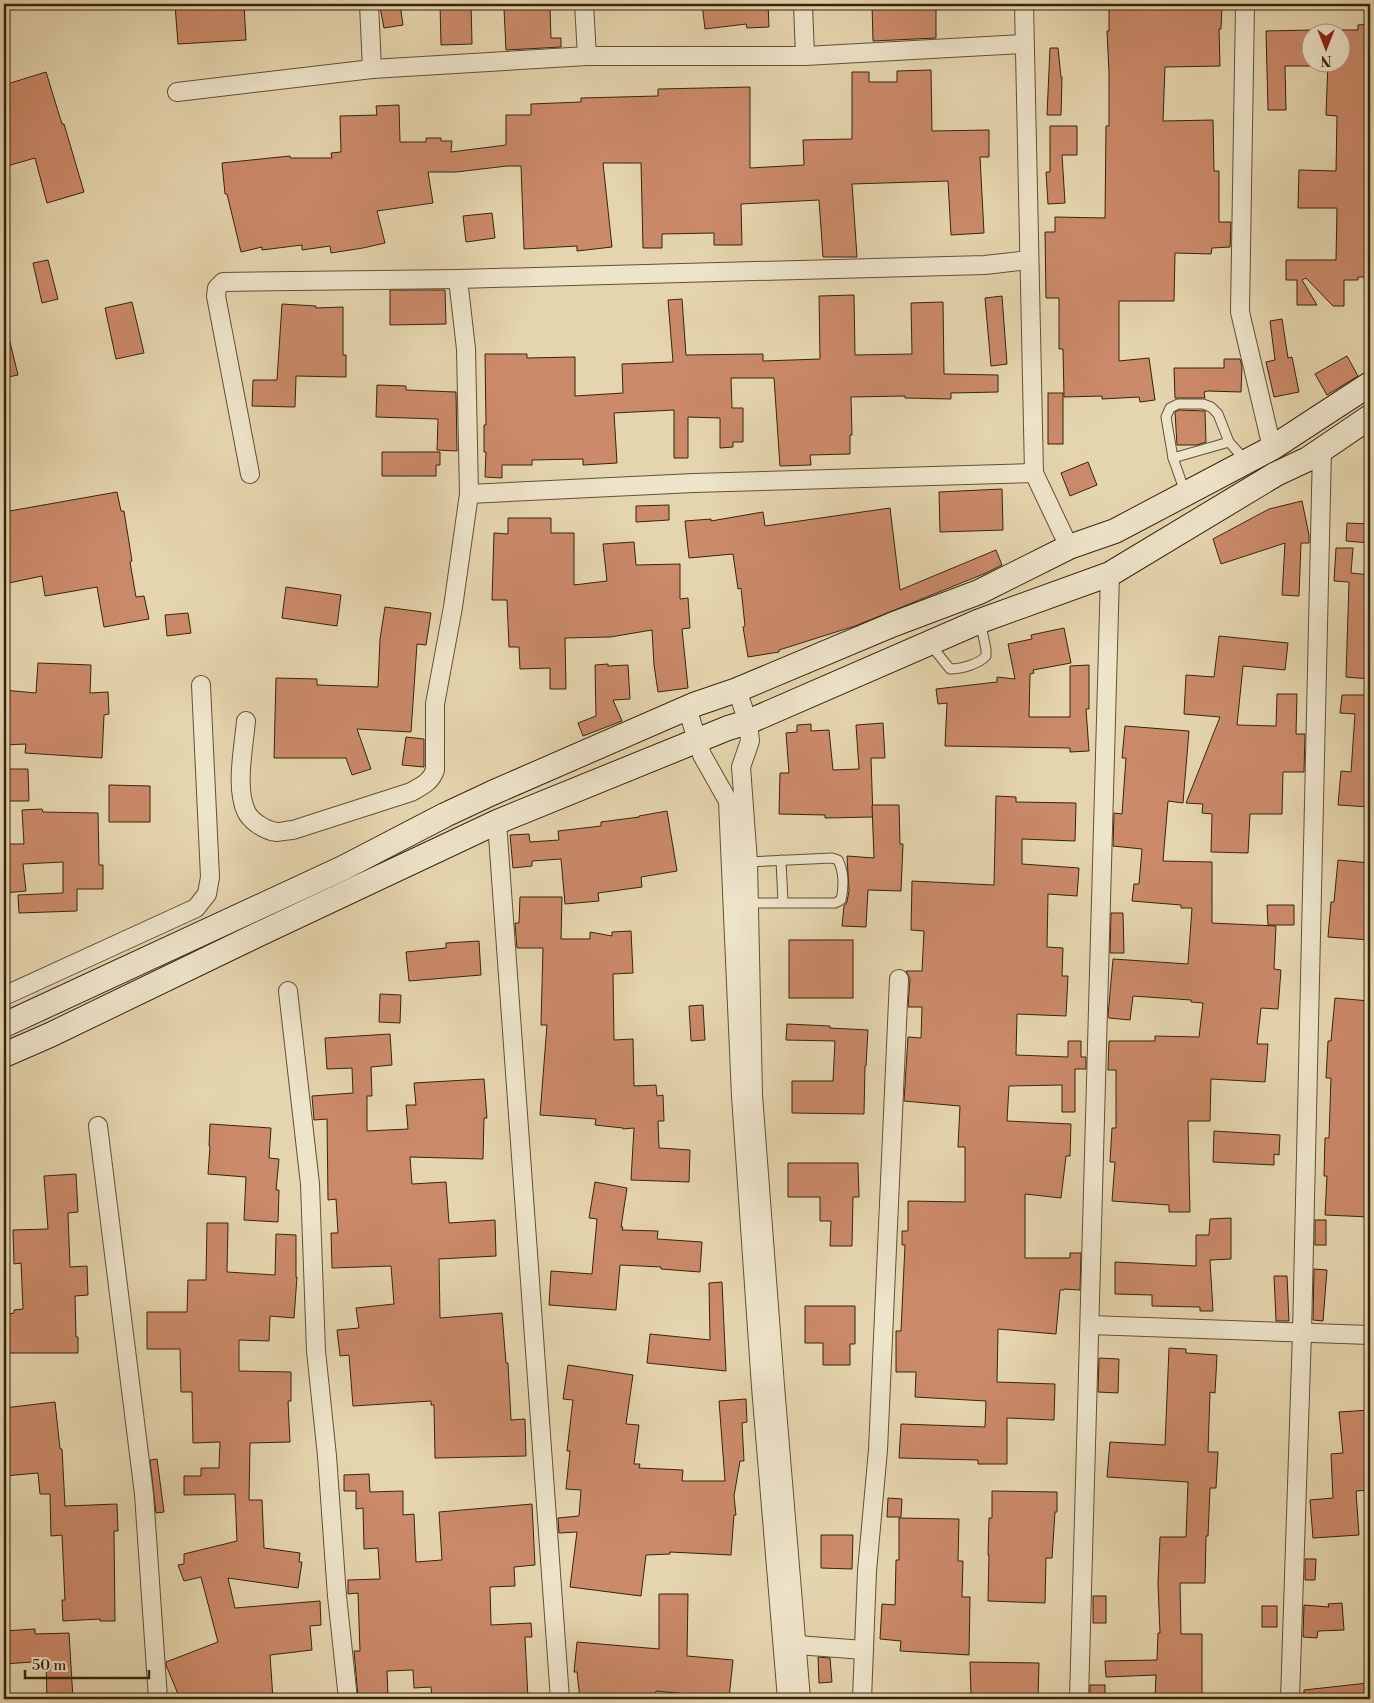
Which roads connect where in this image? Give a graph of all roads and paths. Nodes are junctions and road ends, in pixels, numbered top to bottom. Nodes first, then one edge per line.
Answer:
1 (369, 4) edge
2 (584, 4) edge
3 (803, 4) edge
4 (1024, 4) edge
5 (1245, 4) edge
6 (1024, 44) junction
7 (587, 56) junction
8 (805, 56) junction
9 (372, 69) junction
10 (177, 92) dead end
11 (1029, 260) junction
12 (458, 279) junction
13 (1370, 384) edge
14 (1370, 417) edge
15 (1229, 442) junction
16 (1272, 448) junction
17 (1322, 449) junction
18 (1174, 458) junction
19 (1246, 461) junction
20 (1034, 473) junction
21 (250, 474) dead end
22 (469, 494) junction
23 (1185, 494) junction
24 (1069, 546) junction
25 (1110, 574) junction
26 (980, 621) junction
27 (929, 643) junction
28 (201, 684) dead end
29 (737, 690) junction
30 (687, 708) junction
31 (246, 720) dead end
32 (748, 722) junction
33 (697, 742) junction
34 (497, 822) junction
35 (781, 860) junction
36 (748, 862) junction
37 (783, 902) junction
38 (748, 903) junction
39 (742, 942) junction
40 (899, 979) dead end
41 (288, 992) dead end
42 (4, 996) edge
43 (4, 1025) edge
44 (4, 1055) edge
45 (98, 1126) dead end
46 (1090, 1325) junction
47 (1302, 1333) junction
48 (1370, 1335) edge
49 (797, 1645) junction
50 (864, 1650) junction
51 (158, 1699) edge
52 (348, 1699) edge
53 (560, 1699) edge
54 (787, 1699) edge
55 (801, 1699) edge
56 (862, 1699) edge
57 (1079, 1699) edge
58 (1290, 1699) edge

1 - 9 street
2 - 7 street
3 - 8 street
4 - 6 street
5 - 16 street
6 - 8 street
6 - 11 street
7 - 8 street
7 - 9 street
9 - 10 street
11 - 12 street
11 - 20 street
12 - 21 street
12 - 22 street
13 - 16 main road
14 - 17 main road
15 - 18 lane
15 - 18 lane
15 - 19 lane
16 - 19 main road
17 - 25 main road
17 - 47 street
18 - 23 lane
19 - 23 main road
20 - 22 street
20 - 24 street
22 - 31 street
23 - 24 main road
24 - 29 main road
25 - 26 main road
25 - 46 street
26 - 27 main road
26 - 27 lane
27 - 32 main road
28 - 42 street
29 - 30 main road
29 - 32 street
30 - 33 street
30 - 43 main road
32 - 33 main road
32 - 36 street
33 - 34 main road
33 - 39 street
34 - 44 main road
34 - 53 street
35 - 36 lane
35 - 37 lane
35 - 37 lane
36 - 38 street
37 - 38 lane
38 - 39 street
39 - 49 street
39 - 54 street
40 - 50 street
41 - 52 street
45 - 51 street
46 - 47 street
46 - 57 street
47 - 48 street
47 - 58 street
49 - 50 street
49 - 55 street
50 - 56 street

